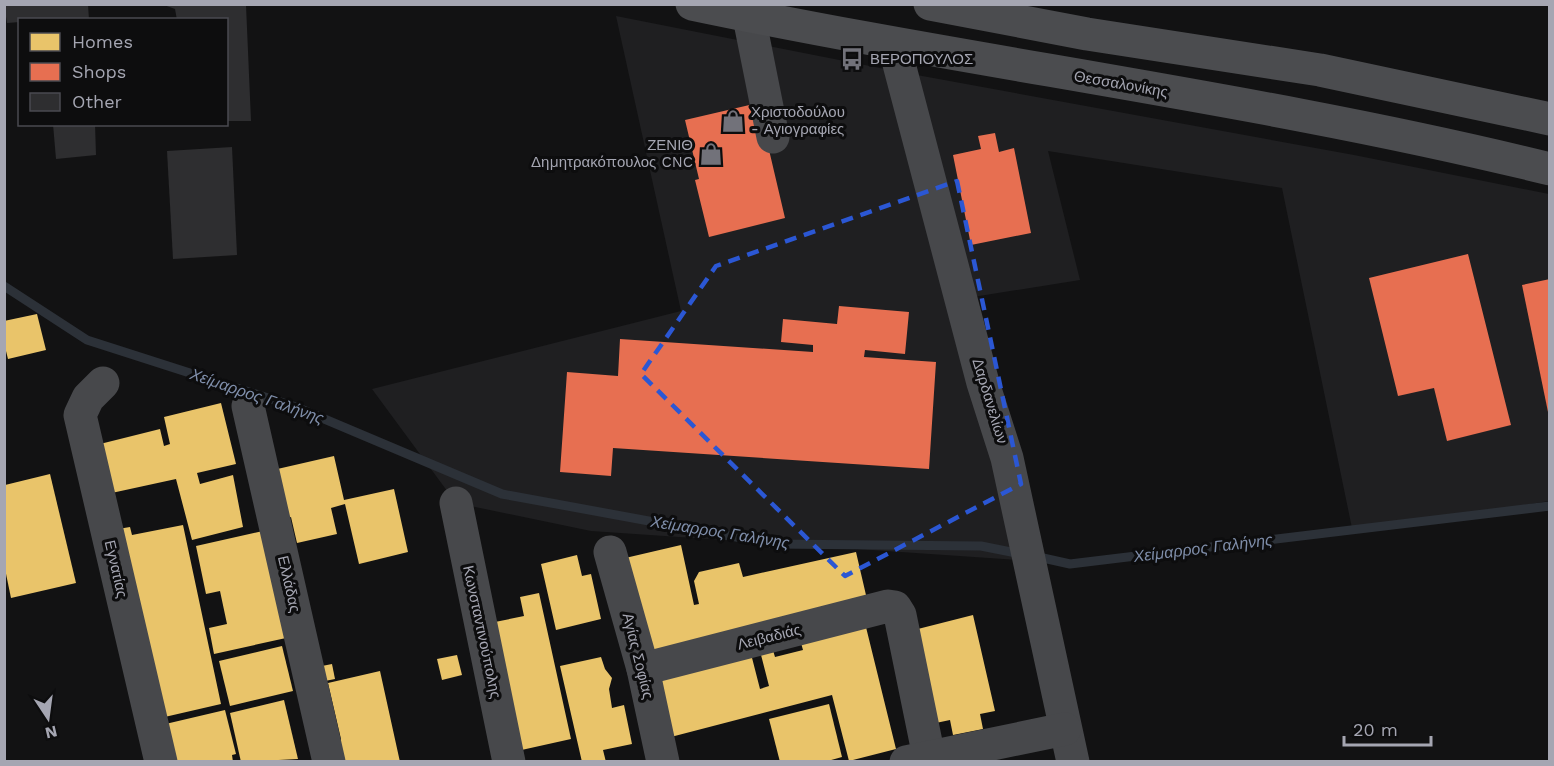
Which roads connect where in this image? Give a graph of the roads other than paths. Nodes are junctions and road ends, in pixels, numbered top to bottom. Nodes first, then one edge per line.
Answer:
1 (930, 4) edge
2 (709, 6) edge
3 (749, 17) junction
4 (894, 45) junction
5 (1550, 119) edge
6 (773, 138) dead end
7 (1550, 170) edge
8 (103, 383) dead end
9 (248, 406) dead end
10 (456, 503) dead end
11 (610, 552) dead end
12 (643, 669) junction
13 (1065, 729) junction
14 (918, 759) edge
15 (160, 762) edge
16 (329, 762) edge
17 (509, 762) edge
18 (663, 762) edge
19 (1073, 762) edge

1 - 5 main road
2 - 3 main road, Θεσσαλονίκης
3 - 4 main road, Θεσσαλονίκης
3 - 6 street
4 - 7 main road, Θεσσαλονίκης
4 - 13 street, Δαρδανελίων
8 - 15 street, Εγνατίας
9 - 16 street, Ελλάδας
10 - 17 street, Κωνσταντινούπολης
11 - 12 street, Αγίας Σοφίας
12 - 14 street, Λειβαδιάς
12 - 18 street, Αγίας Σοφίας
13 - 14 street
13 - 19 street, Δαρδανελίων

